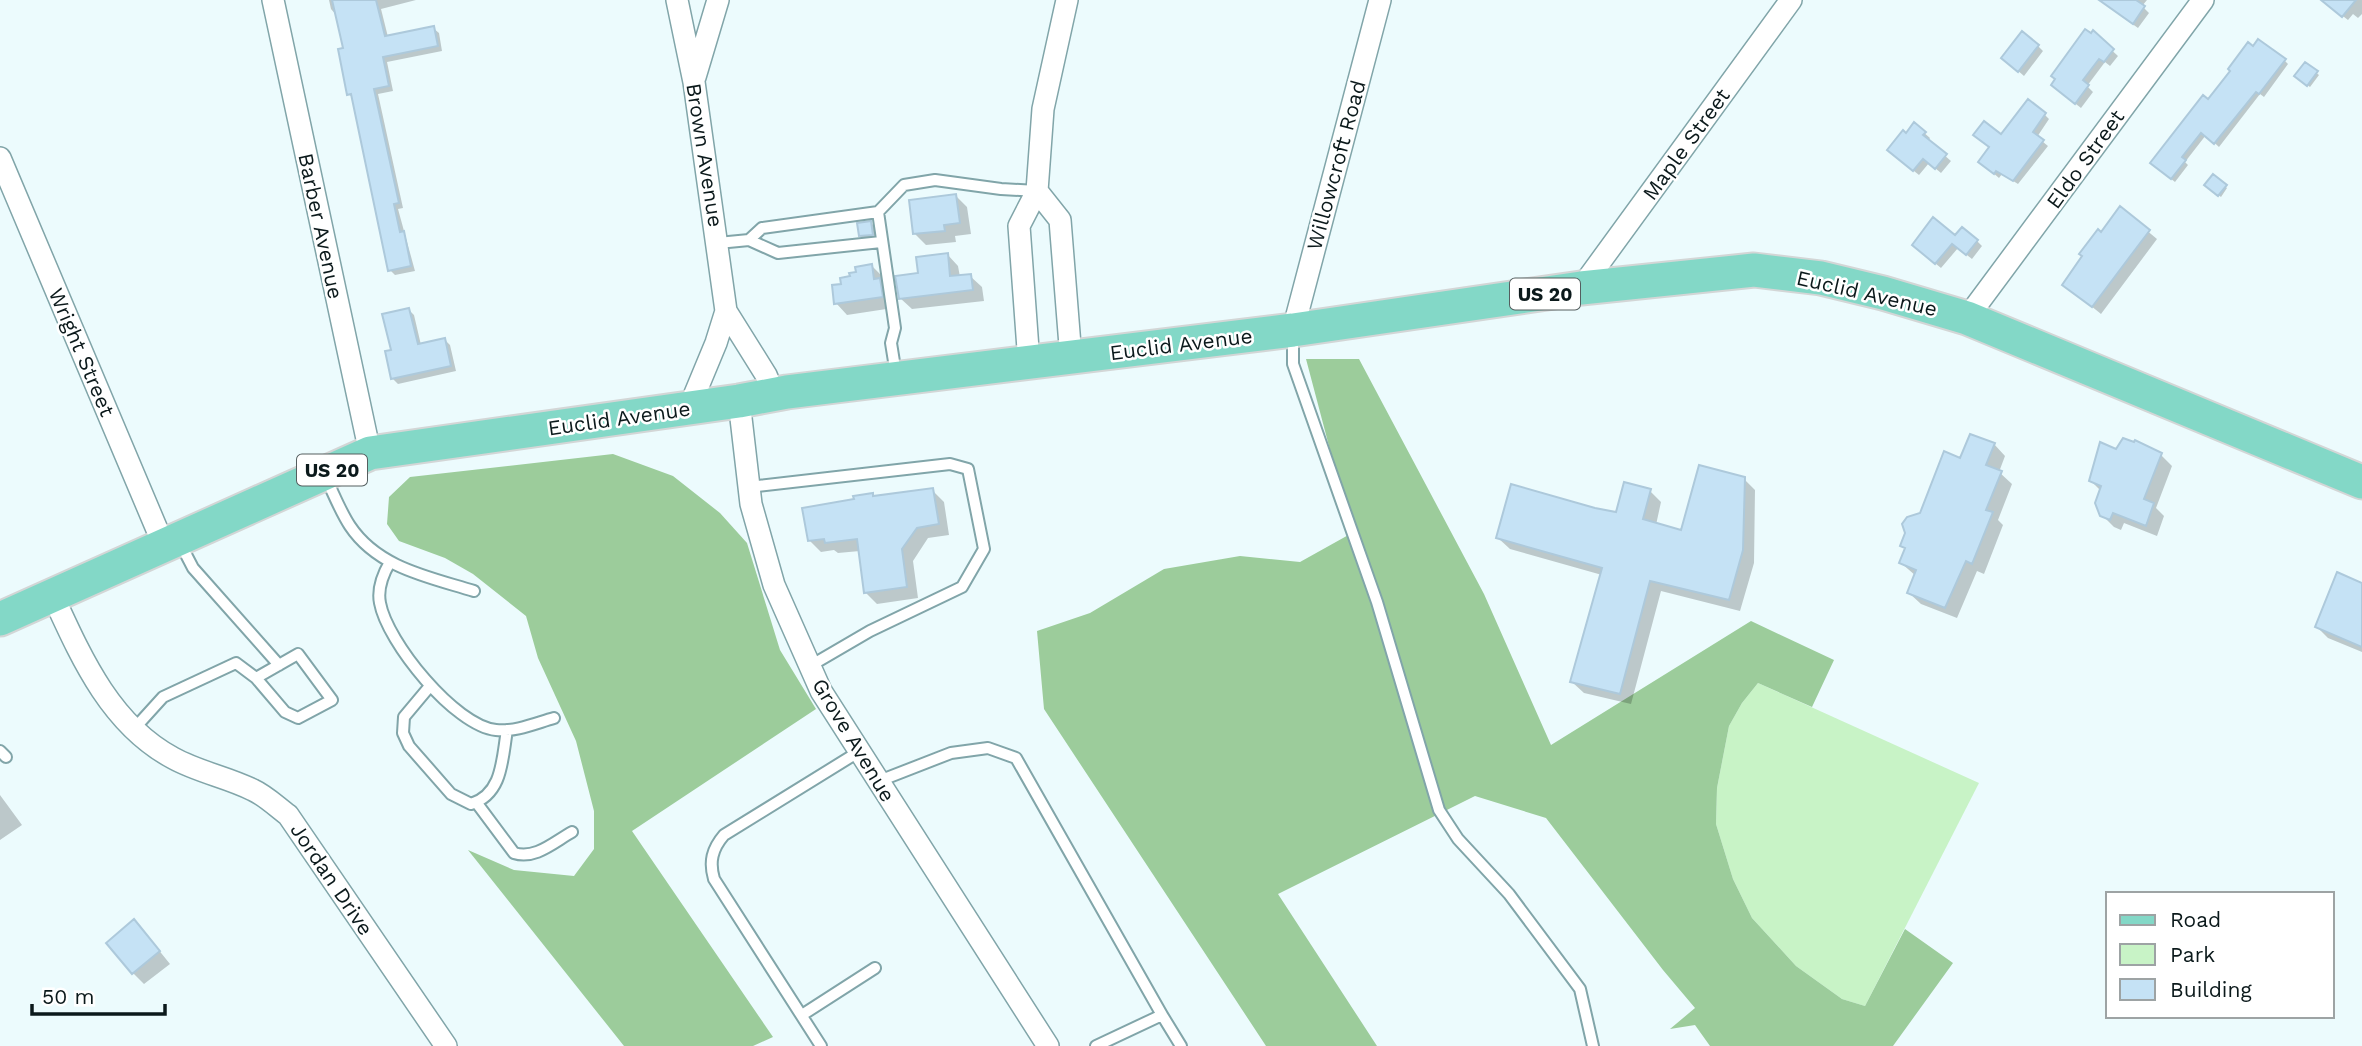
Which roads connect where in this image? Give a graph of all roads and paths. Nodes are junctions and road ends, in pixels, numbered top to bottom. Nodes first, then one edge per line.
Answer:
1 (273, 0) edge
2 (677, 0) edge
3 (718, 0) edge
4 (1067, 0) edge
5 (1380, 0) edge
6 (1791, 0) edge
7 (2203, 0) edge
8 (694, 82) junction
9 (0, 158) edge
10 (1037, 191) junction
11 (878, 212) junction
12 (749, 240) junction
13 (881, 242) junction
14 (718, 243) junction
15 (1581, 288) junction
16 (726, 312) junction
17 (1967, 318) junction
18 (1293, 330) junction
19 (1071, 358) junction
20 (1028, 363) junction
21 (897, 380) junction
22 (774, 394) junction
23 (739, 401) junction
24 (689, 408) junction
25 (370, 453) junction
26 (324, 474) junction
27 (2362, 482) edge
28 (749, 487) junction
29 (171, 543) junction
30 (390, 562) junction
31 (474, 592) dead end
32 (54, 596) junction
33 (0, 619) edge
34 (279, 665) junction
35 (810, 666) junction
36 (256, 678) junction
37 (430, 686) junction
38 (554, 718) dead end
39 (134, 729) junction
40 (507, 730) junction
41 (860, 751) junction
42 (879, 781) junction
43 (476, 802) junction
44 (572, 832) dead end
45 (875, 968) dead end
46 (802, 1015) junction
47 (1162, 1015) junction
48 (446, 1046) edge
49 (821, 1046) edge
50 (1048, 1046) edge
51 (1096, 1046) edge
52 (1181, 1046) edge
53 (1593, 1046) edge

1 - 25 street, Barber Avenue
2 - 8 street, Brown Avenue
3 - 8 street
4 - 10 street
5 - 18 street, Willowcroft Road
6 - 15 street, Maple Street
7 - 17 street, Eldo Street
8 - 14 street, Brown Avenue
9 - 29 street, Wright Street
10 - 11 lane
10 - 19 street
10 - 20 street
11 - 12 lane
11 - 13 lane
12 - 13 lane
12 - 14 lane
13 - 21 lane
14 - 16 street, Brown Avenue
15 - 17 main road, Euclid Avenue / US 20
15 - 18 main road, Euclid Avenue / US 20
16 - 22 street, Brown Avenue
16 - 24 street, Brown Avenue
17 - 27 main road, Euclid Avenue / US 20
18 - 19 main road, Euclid Avenue / US 20
18 - 53 lane
19 - 20 main road, Euclid Avenue / US 20
20 - 21 main road, Euclid Avenue / US 20
21 - 22 main road, Euclid Avenue / US 20
22 - 23 main road, Euclid Avenue / US 20
23 - 24 main road, Euclid Avenue / US 20
23 - 28 street, Grove Avenue
24 - 25 main road, Euclid Avenue / US 20
25 - 26 main road, Euclid Avenue / US 20
26 - 29 main road, Euclid Avenue / US 20
26 - 30 lane
28 - 35 street, Grove Avenue
28 - 35 lane
29 - 32 main road, Euclid Avenue / US 20
29 - 34 lane
30 - 31 lane
30 - 37 lane
32 - 33 main road, Euclid Avenue / US 20
32 - 39 street, Jordan Drive
34 - 36 lane
34 - 36 lane
35 - 41 street, Grove Avenue
36 - 39 lane
37 - 40 lane
37 - 43 lane
38 - 40 lane
39 - 48 street, Jordan Drive
40 - 43 lane
41 - 42 street, Grove Avenue
41 - 46 lane
42 - 47 lane
42 - 50 street, Grove Avenue
43 - 44 lane
45 - 46 lane
46 - 49 lane
47 - 51 lane
47 - 52 lane

